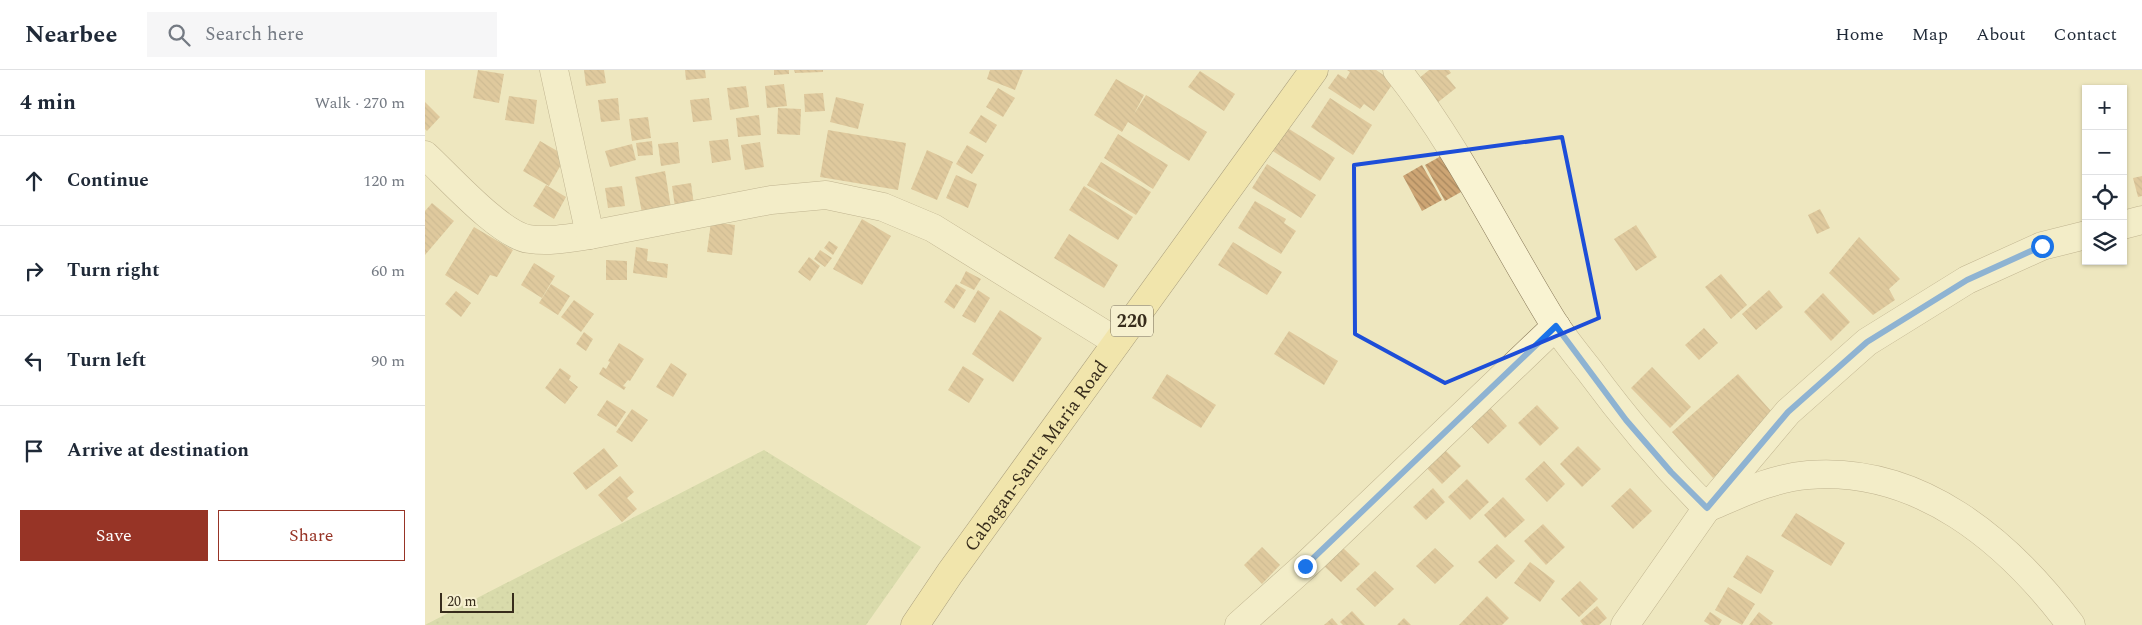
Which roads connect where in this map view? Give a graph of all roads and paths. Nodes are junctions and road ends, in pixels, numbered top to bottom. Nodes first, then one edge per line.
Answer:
1 (554, 70) edge
2 (1314, 70) edge
3 (1397, 70) edge
4 (425, 155) edge
5 (2142, 220) edge
6 (2127, 224) edge
7 (591, 235) junction
8 (2082, 236) edge
9 (1556, 326) junction
10 (1117, 342) junction
11 (1707, 508) junction
12 (915, 625) edge
13 (1239, 625) edge
14 (1625, 625) edge
15 (2071, 625) edge

1 - 7 street
2 - 10 main road, Cabagan-Santa Maria Road / 220
3 - 9 street
4 - 7 street
5 - 6 street
7 - 10 street
8 - 11 street
9 - 11 street
9 - 13 street
10 - 12 main road, Cabagan-Santa Maria Road / 220
11 - 14 street
11 - 15 street

